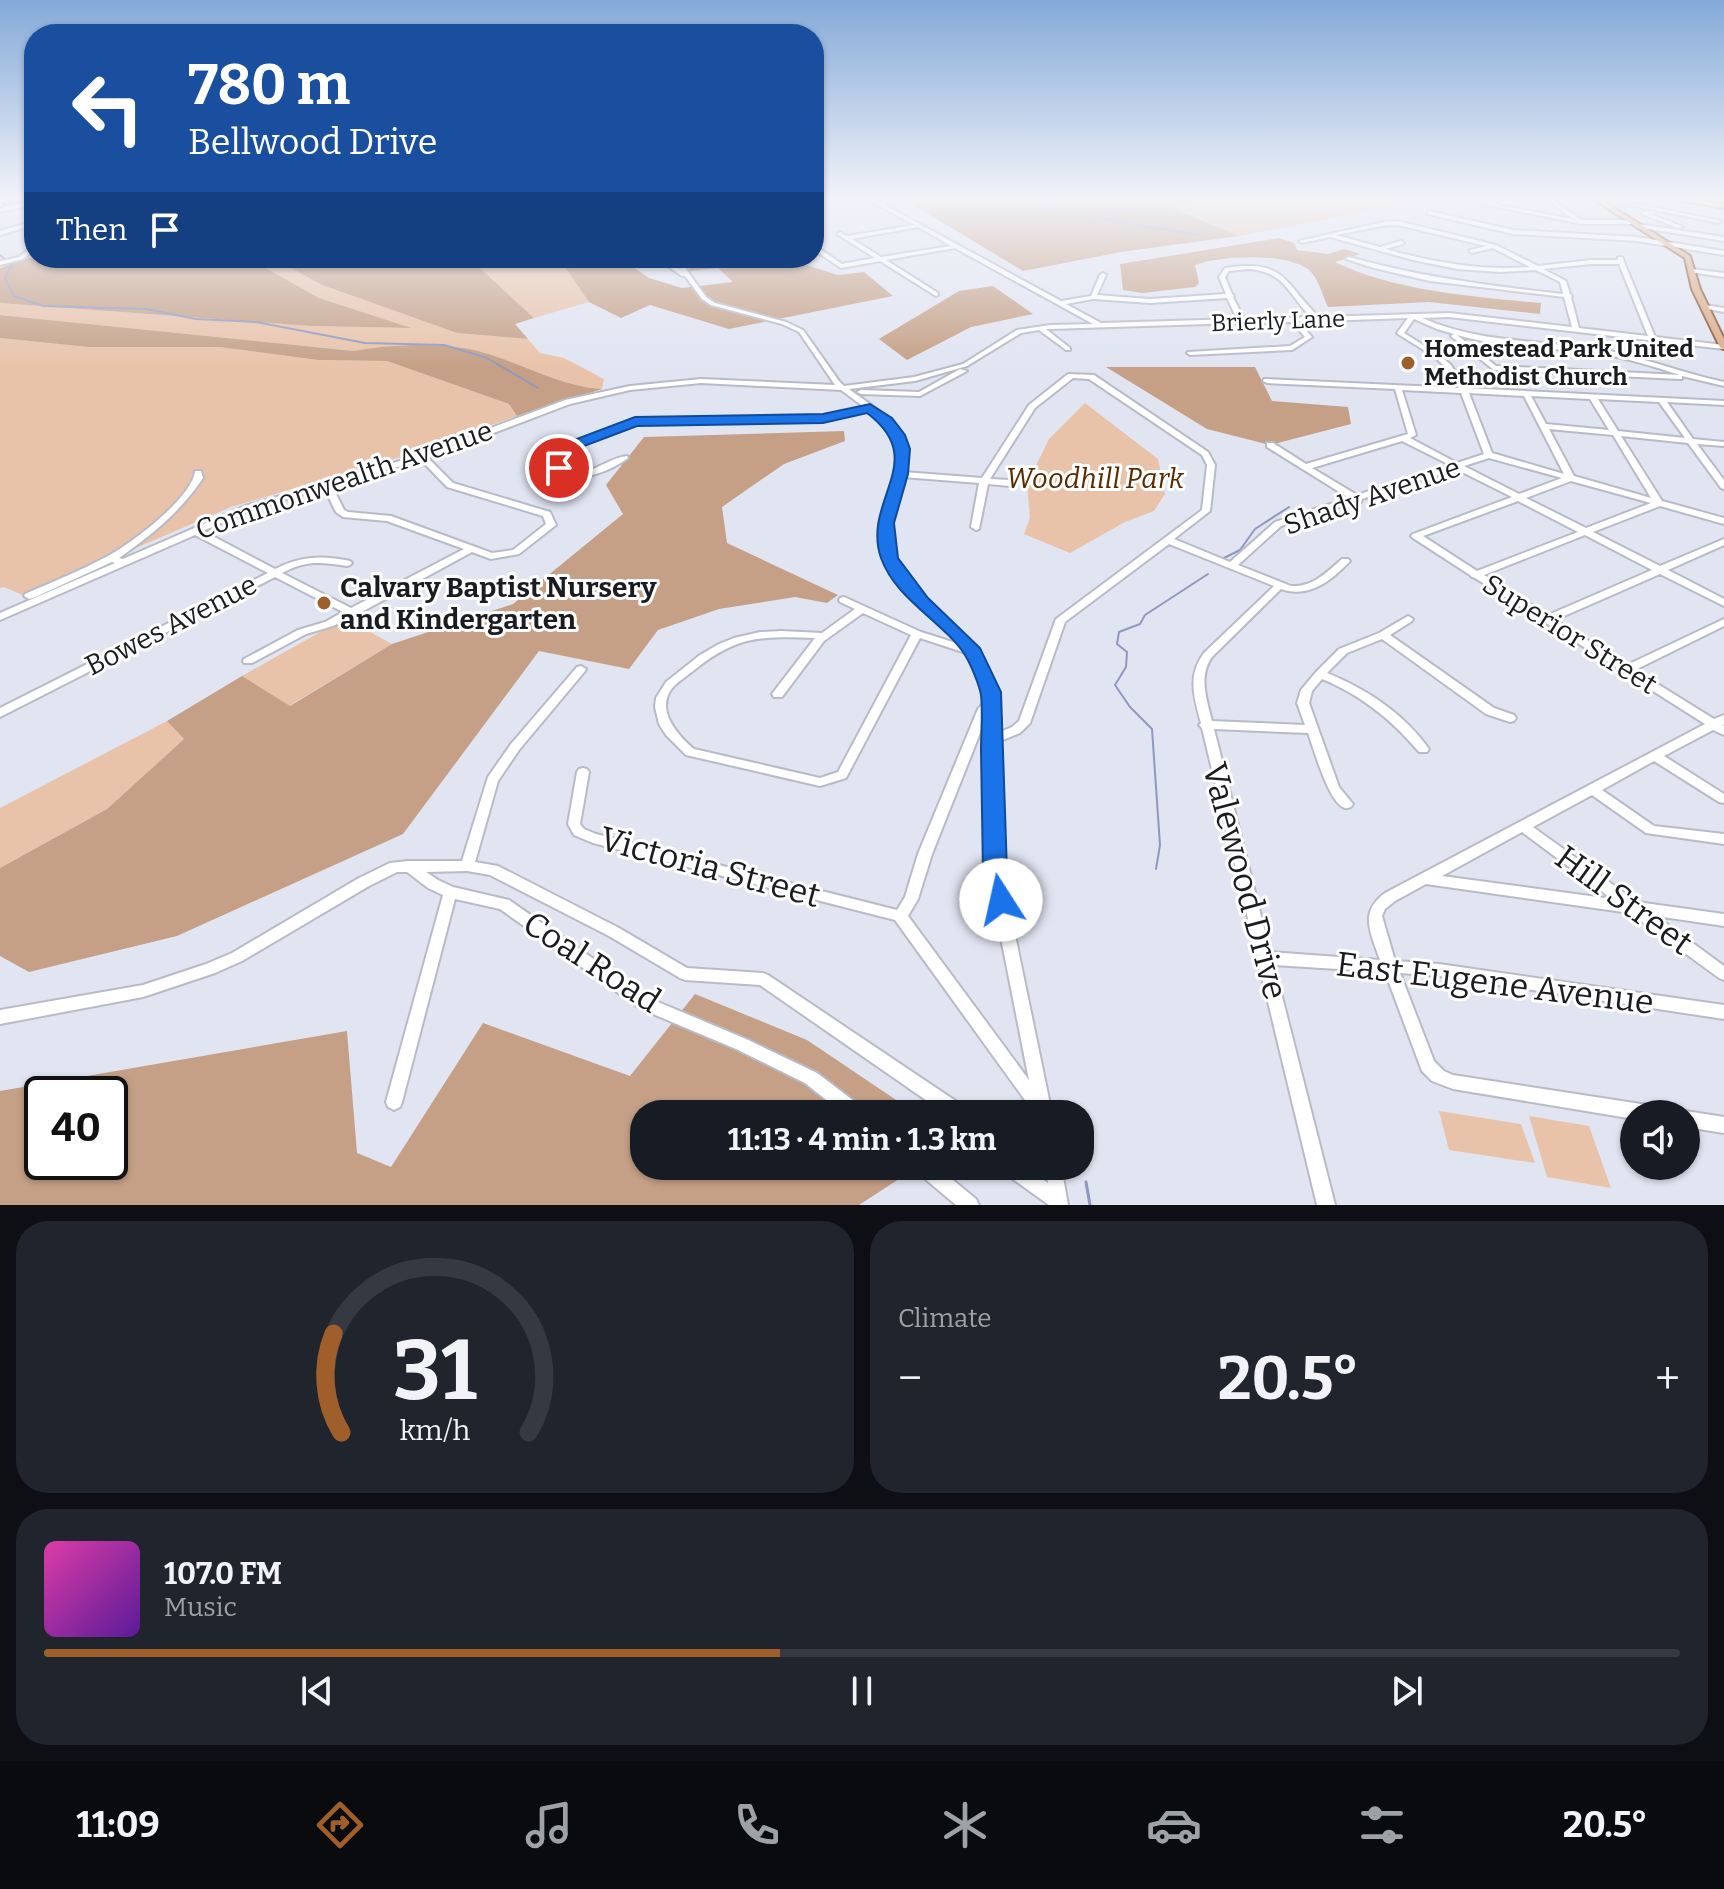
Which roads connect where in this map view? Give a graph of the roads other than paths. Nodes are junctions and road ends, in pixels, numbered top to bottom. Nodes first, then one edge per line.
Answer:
1 (24, 255) edge
2 (826, 255) edge
3 (874, 255) edge
4 (908, 255) edge
5 (969, 255) edge
6 (1408, 255) edge
7 (1515, 255) edge
8 (1685, 255) edge
9 (1349, 259) dead end
10 (882, 260) junction
11 (0, 263) edge
12 (1539, 266) junction
13 (674, 268) edge
14 (682, 268) edge
15 (1692, 271) junction
16 (1103, 275) dead end
17 (1724, 275) edge
18 (689, 278) junction
19 (936, 294) dead end
20 (1231, 296) junction
21 (1569, 296) junction
22 (1093, 297) junction
23 (1059, 303) junction
24 (1705, 307) junction
25 (1724, 310) edge
26 (1413, 316) junction
27 (1319, 321) junction
28 (1295, 322) junction
29 (1243, 323) junction
30 (1099, 325) junction
31 (1040, 328) junction
32 (1576, 329) junction
33 (1450, 333) junction
34 (1652, 338) junction
35 (1724, 347) edge
36 (1068, 349) dead end
37 (1190, 353) dead end
38 (969, 363) junction
39 (1689, 378) junction
40 (1267, 381) dead end
41 (1724, 384) edge
42 (1398, 387) junction
43 (845, 389) junction
44 (1464, 391) junction
45 (1526, 393) junction
46 (1592, 396) junction
47 (1661, 400) junction
48 (1724, 403) edge
49 (870, 408) junction
50 (1545, 426) junction
51 (1616, 433) junction
52 (1403, 438) junction
53 (1690, 441) junction
54 (1724, 444) edge
55 (1270, 445) dead end
56 (1489, 455) junction
57 (423, 457) junction
58 (624, 458) dead end
59 (1305, 467) junction
60 (1458, 467) junction
61 (198, 473) dead end
62 (900, 474) junction
63 (1571, 478) junction
64 (984, 481) junction
65 (326, 483) junction
66 (1010, 483) dead end
67 (1724, 486) edge
68 (1517, 499) junction
69 (1358, 500) junction
70 (1659, 503) junction
71 (1724, 521) edge
72 (976, 527) dead end
73 (195, 531) junction
74 (1585, 533) junction
75 (1170, 541) junction
76 (1724, 542) edge
77 (471, 549) junction
78 (112, 558) junction
79 (1345, 561) dead end
80 (123, 563) junction
81 (347, 563) dead end
82 (1232, 565) junction
83 (1661, 571) junction
84 (272, 573) junction
85 (1475, 575) junction
86 (1280, 585) junction
87 (29, 596) dead end
88 (844, 600) dead end
89 (1724, 603) edge
90 (861, 609) junction
91 (352, 613) junction
92 (0, 617) edge
93 (1408, 619) dead end
94 (1548, 619) junction
95 (1724, 622) edge
96 (917, 634) junction
97 (1383, 635) junction
98 (825, 636) junction
99 (974, 652) junction
100 (248, 661) dead end
101 (581, 669) dead end
102 (1627, 669) junction
103 (1320, 674) junction
104 (778, 694) dead end
105 (990, 702) junction
106 (0, 713) edge
107 (1510, 718) dead end
108 (1205, 725) junction
109 (1721, 725) edge
110 (1311, 729) junction
111 (993, 739) junction
112 (1423, 749) dead end
113 (1655, 756) junction
114 (583, 772) dead end
115 (1592, 789) junction
116 (1723, 799) edge
117 (1347, 804) dead end
118 (1524, 827) junction
119 (1724, 839) edge
120 (408, 866) junction
121 (467, 866) junction
122 (1427, 879) junction
123 (450, 892) junction
124 (1637, 910) junction
125 (900, 916) junction
126 (1724, 920) edge
127 (1266, 958) junction
128 (1391, 965) junction
129 (1724, 974) edge
130 (1724, 1012) edge
131 (0, 1017) edge
132 (839, 1100) edge
133 (940, 1100) edge
134 (1034, 1100) edge
135 (1041, 1100) edge
136 (394, 1102) dead end
137 (1620, 1109) edge
138 (1700, 1121) edge
139 (1724, 1125) edge
140 (940, 1180) edge
141 (1028, 1180) edge
142 (1056, 1180) edge
143 (1060, 1203) edge
144 (970, 1205) edge
145 (1326, 1205) edge

1 - 11 street
2 - 10 street
3 - 10 street
4 - 10 street
5 - 23 street
6 - 12 street
7 - 12 street
8 - 15 main road
9 - 21 street
10 - 19 street
12 - 21 street
12 - 34 street
13 - 18 street
14 - 18 street
15 - 17 street
15 - 24 main road
16 - 22 street
18 - 43 street
20 - 22 street
20 - 27 street
20 - 29 street
21 - 32 street
22 - 23 street
23 - 30 street
24 - 25 street
24 - 35 main road
26 - 27 street, Brierly Lane
26 - 32 street, Brierly Lane
26 - 33 street
26 - 44 street, Shady Avenue
27 - 28 street, Brierly Lane
28 - 29 street, Brierly Lane
28 - 37 street
29 - 30 street, Brierly Lane
30 - 31 street, Brierly Lane
31 - 36 street
31 - 38 street, Brierly Lane
32 - 34 street, Brierly Lane
33 - 39 street
33 - 39 street
34 - 35 street, Brierly Lane
38 - 43 street, Brierly Lane
38 - 43 street
39 - 41 street
40 - 42 street
42 - 44 street
42 - 52 street
43 - 49 street
43 - 57 street, Commonwealth Avenue
44 - 45 street
44 - 56 street, Shady Avenue
45 - 46 street
45 - 50 street
46 - 47 street
46 - 51 street
47 - 48 street
47 - 53 street
49 - 58 street
49 - 62 street
50 - 51 street
50 - 63 street
51 - 53 street
51 - 70 street
52 - 59 street
52 - 60 street
53 - 54 street
53 - 67 street
55 - 59 street
56 - 60 street, Shady Avenue
56 - 63 street
57 - 65 street, Commonwealth Avenue
57 - 77 street
59 - 69 street
60 - 68 street
60 - 69 street, Shady Avenue
61 - 78 street
62 - 64 street
62 - 99 street
63 - 68 street
63 - 70 street
64 - 66 street
64 - 72 street
64 - 75 street
65 - 73 street, Commonwealth Avenue
65 - 77 street
68 - 74 street
68 - 85 street, Superior Street
69 - 82 street, Shady Avenue
70 - 71 street
70 - 74 street
73 - 80 street, Commonwealth Avenue
73 - 84 street
74 - 83 street
74 - 85 street
75 - 82 street
75 - 111 street
76 - 83 street
77 - 91 street
78 - 80 street
78 - 87 street
79 - 86 street
80 - 92 street, Commonwealth Avenue
81 - 84 street, Bowes Avenue
82 - 86 street
83 - 89 street
83 - 94 street
84 - 91 street
84 - 106 street, Bowes Avenue
85 - 94 street, Superior Street
86 - 108 street, Valewood Drive
88 - 90 street
90 - 96 street
90 - 98 street
91 - 100 street
93 - 97 street
94 - 102 street, Superior Street
95 - 102 street
96 - 98 street
96 - 99 street
97 - 103 street
97 - 107 street
98 - 104 street
99 - 105 street
101 - 121 street
102 - 109 street, Superior Street
103 - 110 street
103 - 112 street
105 - 111 street
105 - 125 street
108 - 110 street
108 - 127 street, Valewood Drive
109 - 113 street
110 - 117 street
111 - 135 street
113 - 115 street
113 - 116 street
114 - 125 street, Victoria Street
115 - 118 street
115 - 119 street
118 - 122 street
118 - 124 street, Hill Street
120 - 121 street
120 - 123 street, Coal Road
120 - 131 street
121 - 133 street
122 - 124 street
122 - 128 street
123 - 132 street, Coal Road
123 - 136 street
124 - 126 street
124 - 129 street, Hill Street
125 - 134 street
127 - 128 street, East Eugene Avenue
127 - 145 street, Valewood Drive
128 - 130 street, East Eugene Avenue
128 - 137 street
138 - 139 street
140 - 144 street
141 - 143 street
142 - 143 street

